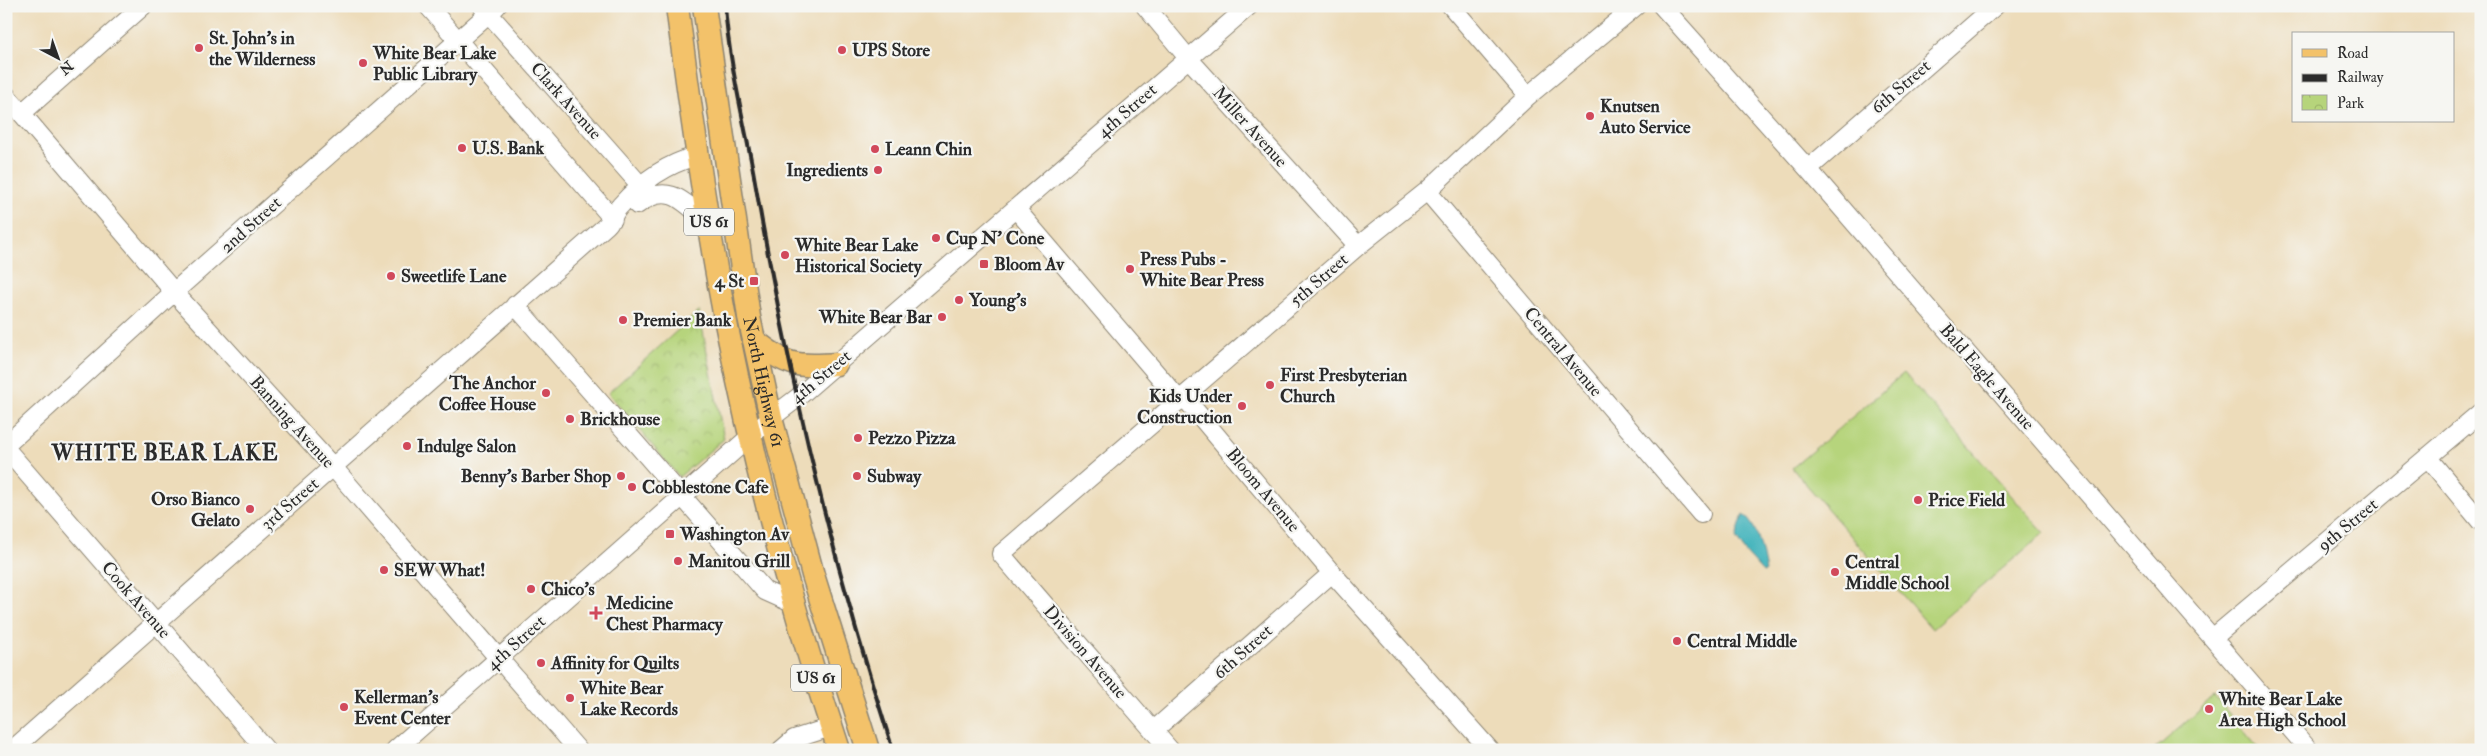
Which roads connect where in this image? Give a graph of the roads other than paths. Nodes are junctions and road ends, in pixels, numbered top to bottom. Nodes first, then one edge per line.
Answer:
1 (144, 6) edge
2 (428, 6) edge
3 (677, 6) edge
4 (704, 6) edge
5 (1145, 6) edge
6 (1249, 6) edge
7 (1451, 6) edge
8 (1636, 6) edge
9 (1662, 6) edge
10 (1995, 6) edge
11 (489, 9) edge
12 (458, 40) junction
13 (1188, 58) junction
14 (6, 96) edge
15 (1528, 96) junction
16 (22, 113) junction
17 (697, 156) junction
18 (1808, 169) junction
19 (730, 184) junction
20 (1427, 191) junction
21 (644, 192) junction
22 (1016, 209) junction
23 (613, 219) junction
24 (710, 224) junction
25 (1358, 246) junction
26 (174, 292) junction
27 (515, 305) junction
28 (754, 340) junction
29 (836, 364) junction
30 (1182, 398) junction
31 (2481, 412) edge
32 (771, 418) junction
33 (750, 437) junction
34 (6, 445) edge
35 (6, 449) edge
36 (2428, 458) junction
37 (333, 467) junction
38 (681, 498) junction
39 (1700, 514) dead end
40 (2481, 522) edge
41 (1000, 554) joint
42 (1332, 573) junction
43 (794, 604) junction
44 (155, 622) junction
45 (2214, 637) junction
46 (499, 660) junction
47 (831, 727) junction
48 (1154, 731) junction
49 (868, 749) edge
50 (1489, 749) edge
51 (12, 750) edge
52 (266, 750) edge
53 (395, 750) edge
54 (578, 750) edge
55 (781, 750) edge
56 (839, 750) edge
57 (1170, 750) edge
58 (2309, 750) edge

1 - 16 street
2 - 12 street
3 - 17 main road, North Highway 61 / US 61
4 - 19 main road, North Highway 61 / US 61
5 - 13 street, Miller Avenue
6 - 13 street, 4th Street
7 - 15 street
8 - 15 street, 5th Street
9 - 18 street, Bald Eagle Avenue
10 - 18 street, 6th Street
11 - 12 street, 2nd Street
11 - 21 street, Clark Avenue
12 - 23 street
12 - 26 street, 2nd Street
13 - 22 street, 4th Street
13 - 25 street, Miller Avenue
14 - 16 street, Banning Avenue
15 - 20 street, 5th Street
16 - 26 street, Banning Avenue
17 - 19 main road
17 - 21 street, 3rd Street
17 - 24 main road, North Highway 61 / US 61
18 - 45 street, Bald Eagle Avenue
19 - 28 main road, North Highway 61 / US 61
20 - 25 street, 5th Street
20 - 39 street, Central Avenue
21 - 23 street, 3rd Street
21 - 24 street
22 - 29 street, 4th Street
22 - 30 street, Bloom Avenue
23 - 27 street, 3rd Street
24 - 33 main road, North Highway 61 / US 61
25 - 30 street, 5th Street
26 - 34 street, 2nd Street
26 - 37 street, Banning Avenue
27 - 37 street, 3rd Street
27 - 38 street
28 - 29 main road
28 - 32 main road, North Highway 61 / US 61
29 - 32 street, 4th Street
30 - 41 street, 5th Street
30 - 42 street, Bloom Avenue
31 - 36 street, 9th Street
32 - 33 street, 4th Street
32 - 49 main road, North Highway 61 / US 61
33 - 38 street, 4th Street
33 - 43 main road, North Highway 61 / US 61
35 - 44 street, Cook Avenue
36 - 40 street
36 - 45 street, 9th Street
37 - 44 street, 3rd Street
37 - 46 street, Banning Avenue
38 - 43 street
38 - 46 street, 4th Street
41 - 48 street, Division Avenue
42 - 48 street, 6th Street
42 - 50 street, Bloom Avenue
43 - 47 main road, North Highway 61 / US 61
44 - 51 street, 3rd Street
44 - 52 street, Cook Avenue
45 - 58 street, Bald Eagle Avenue
46 - 53 street, 4th Street
46 - 54 street, Banning Avenue
47 - 49 main road
47 - 55 street
47 - 56 main road, North Highway 61 / US 61
48 - 57 street, Division Avenue

